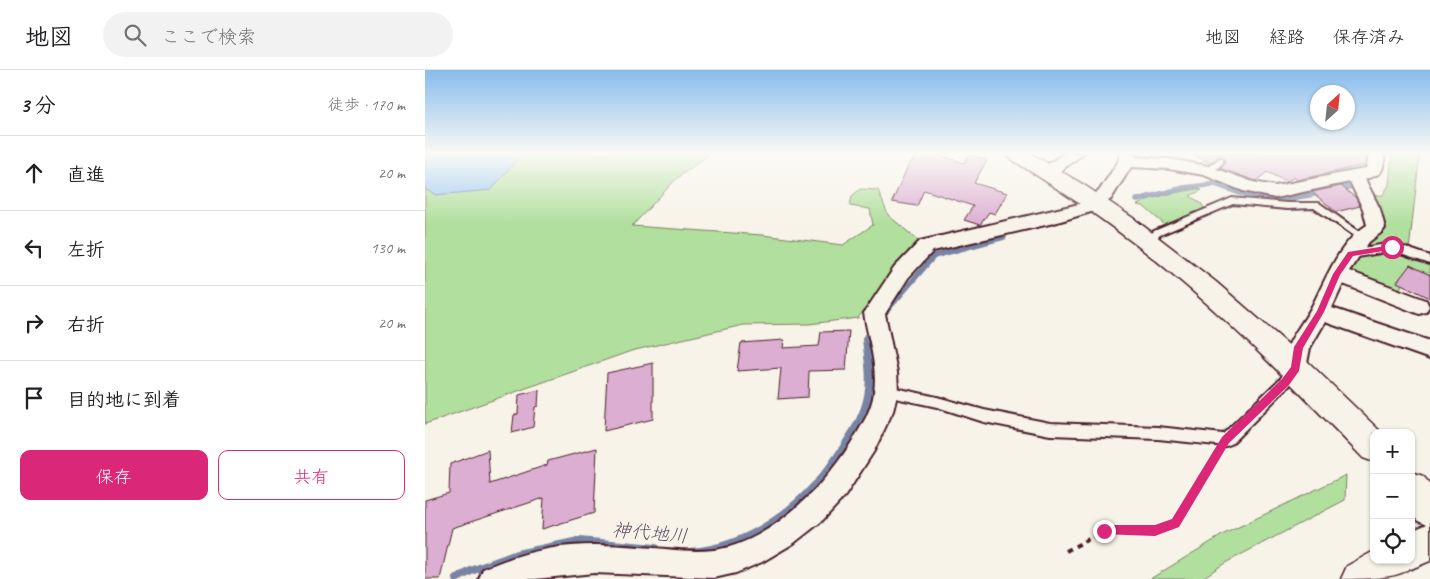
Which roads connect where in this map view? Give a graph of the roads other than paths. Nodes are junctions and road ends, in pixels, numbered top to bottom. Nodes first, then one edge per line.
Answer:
1 (1055, 177) edge
2 (1116, 177) edge
3 (1231, 177) edge
4 (1347, 177) edge
5 (1356, 177) edge
6 (1095, 203) junction
7 (1362, 237) junction
8 (1148, 240) junction
9 (1351, 254) junction
10 (1430, 260) edge
11 (1337, 274) junction
12 (1419, 306) dead end
13 (1320, 312) junction
14 (1430, 350) edge
15 (1295, 368) junction
16 (886, 391) junction
17 (1370, 443) edge
18 (1415, 492) edge
19 (1430, 509) edge
20 (1430, 541) edge
21 (1415, 549) edge
22 (1387, 564) edge
23 (493, 579) edge
24 (1360, 579) edge

1 - 6 street
2 - 6 street
3 - 4 street
5 - 7 street
6 - 8 street
6 - 16 street
7 - 8 lane
7 - 9 street
8 - 15 street
9 - 10 lane
9 - 11 street
11 - 12 street
11 - 13 street
13 - 14 street
13 - 15 street
15 - 16 lane
15 - 17 street
16 - 23 street
18 - 19 street
20 - 21 street
22 - 24 street

